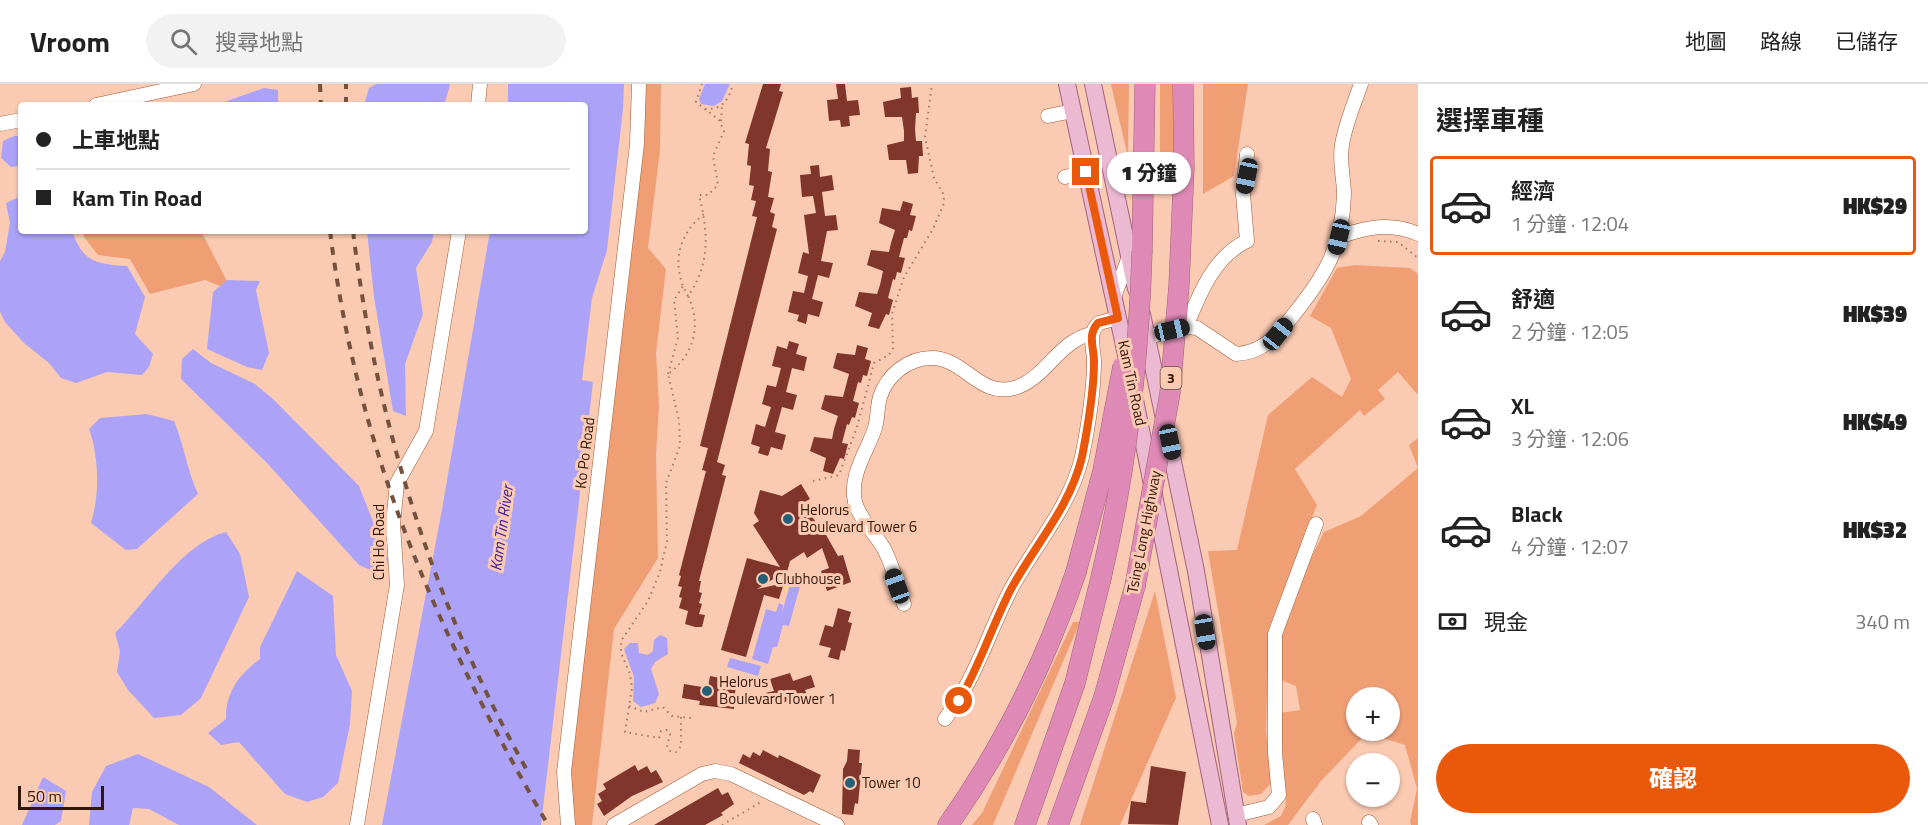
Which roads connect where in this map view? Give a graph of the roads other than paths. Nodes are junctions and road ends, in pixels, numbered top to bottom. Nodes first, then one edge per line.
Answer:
1 (194, 84) edge
2 (480, 84) edge
3 (639, 84) edge
4 (1067, 84) edge
5 (1093, 84) edge
6 (1145, 84) edge
7 (1183, 84) edge
8 (1360, 84) edge
9 (110, 102) edge
10 (478, 102) edge
11 (1073, 111) junction
12 (1048, 116) dead end
13 (18, 121) edge
14 (0, 124) edge
15 (1247, 154) dead end
16 (1086, 172) junction
17 (1065, 177) dead end
18 (459, 234) edge
19 (1418, 234) edge
20 (1339, 237) junction
21 (1136, 254) junction
22 (1114, 297) junction
23 (1118, 318) junction
24 (1186, 327) junction
25 (1091, 334) junction
26 (1148, 337) junction
27 (1316, 524) dead end
28 (904, 604) dead end
29 (945, 719) dead end
30 (1237, 820) edge
31 (357, 825) edge
32 (568, 825) edge
33 (614, 825) edge
34 (837, 825) edge
35 (948, 825) edge
36 (1025, 825) edge
37 (1058, 825) edge
38 (1220, 825) edge

1 - 9 street
2 - 10 street
3 - 32 street, Ko Po Road
4 - 11 main road, Kam Tin Road
5 - 21 main road, Kam Tin Road
6 - 21 highway
7 - 37 highway, Tsing Long Highway / 3, bridge
8 - 20 street
11 - 12 street
11 - 16 main road, Kam Tin Road
13 - 14 street
15 - 24 street
16 - 17 street
16 - 22 main road, Kam Tin Road
18 - 31 street, Chi Ho Road
19 - 20 street
20 - 24 street
21 - 22 street
21 - 26 main road, Kam Tin Road
21 - 35 highway, bridge
21 - 36 highway, bridge
22 - 23 main road, Kam Tin Road
23 - 25 street
23 - 38 main road, Kam Tin Road
24 - 26 street
25 - 28 street
25 - 29 street
26 - 30 main road, Kam Tin Road
27 - 30 street
33 - 34 street

